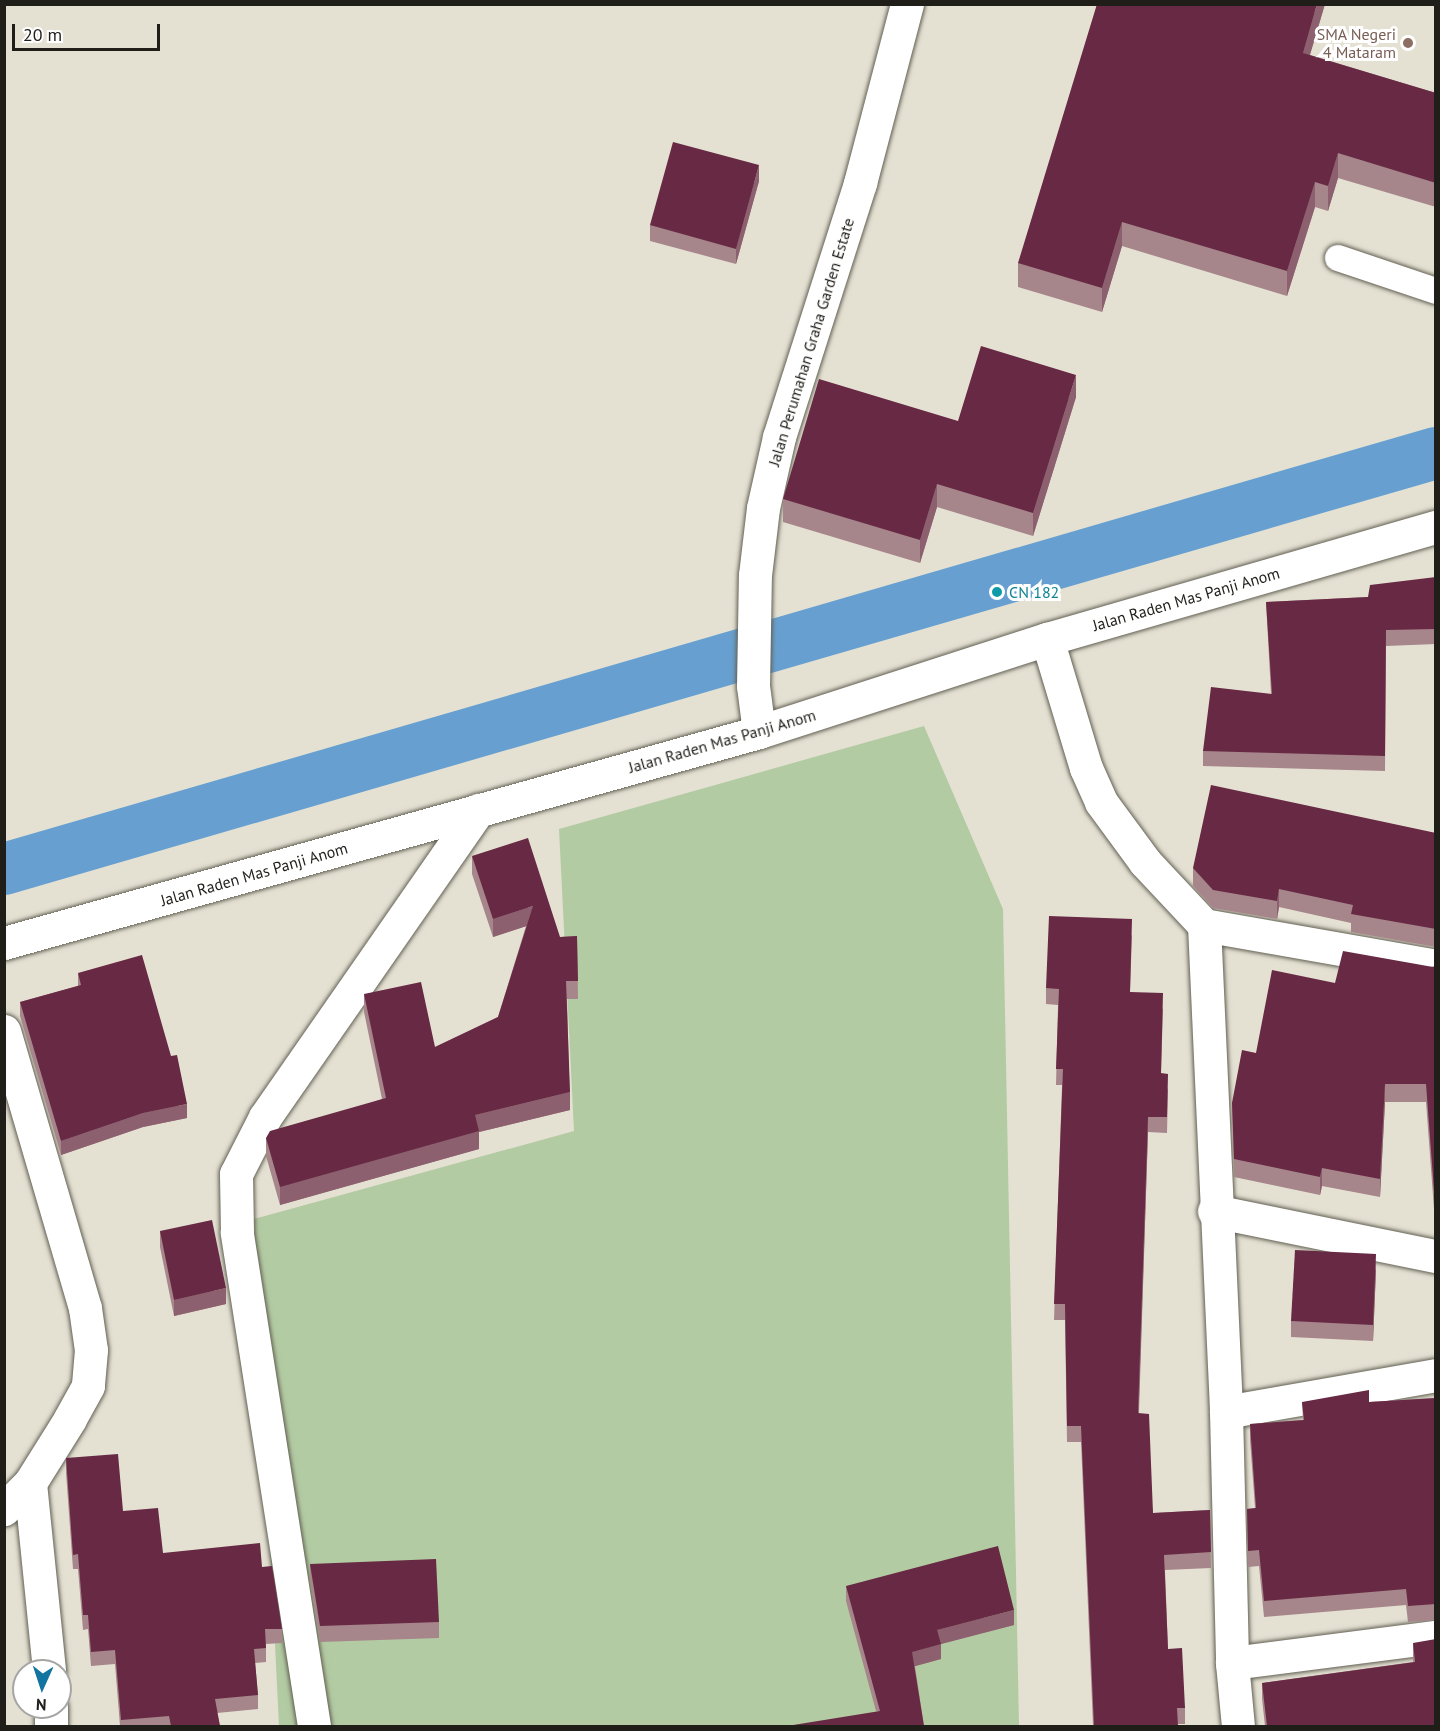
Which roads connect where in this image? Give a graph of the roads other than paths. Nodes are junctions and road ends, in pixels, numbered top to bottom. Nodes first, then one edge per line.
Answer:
1 (907, 4) edge
2 (1338, 258) dead end
3 (1436, 291) edge
4 (1436, 527) edge
5 (1047, 639) junction
6 (759, 732) junction
7 (478, 810) junction
8 (1204, 925) junction
9 (4, 943) edge
10 (1436, 966) edge
11 (4, 1031) edge
12 (1214, 1211) junction
13 (1436, 1256) edge
14 (1436, 1375) edge
15 (1226, 1412) junction
16 (30, 1483) junction
17 (4, 1509) edge
18 (1436, 1637) edge
19 (48, 1659) edge
20 (1232, 1663) junction
21 (314, 1726) edge
22 (1238, 1726) edge

1 - 6 street, Jalan Perumahan Graha Garden Estate
2 - 3 lane
4 - 5 street, Jalan Raden Mas Panji Anom
5 - 6 street, Jalan Raden Mas Panji Anom
5 - 8 street
6 - 7 street, Jalan Raden Mas Panji Anom
7 - 9 street, Jalan Raden Mas Panji Anom
7 - 21 street
8 - 10 street
8 - 12 street
11 - 16 street
12 - 13 street
12 - 15 street
14 - 15 street
15 - 20 street
16 - 17 street
16 - 19 street
18 - 20 street
20 - 22 street

